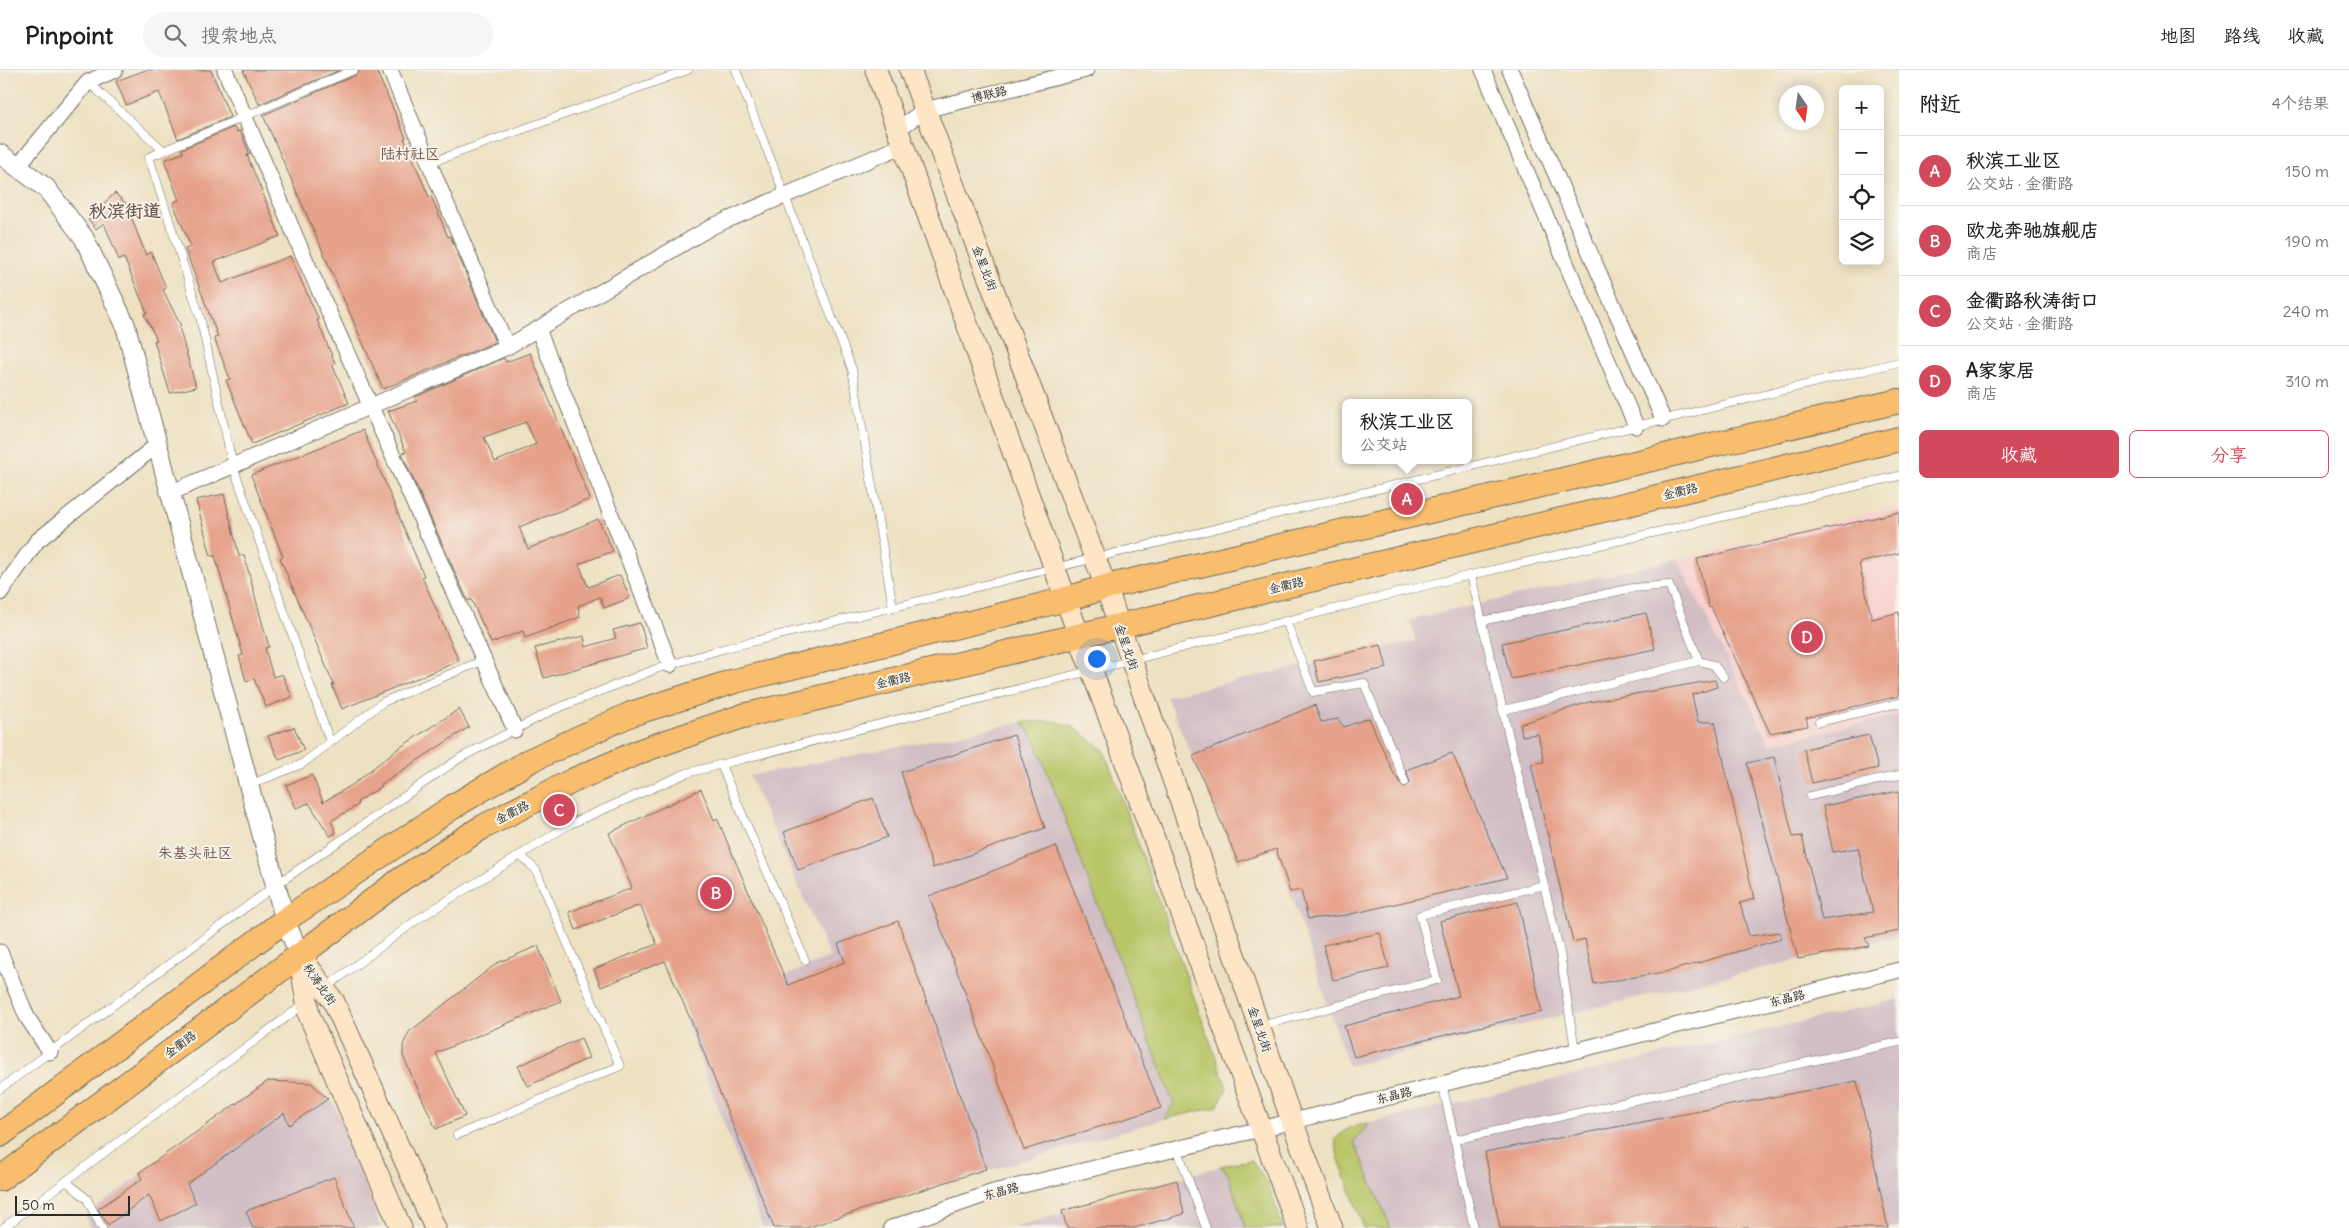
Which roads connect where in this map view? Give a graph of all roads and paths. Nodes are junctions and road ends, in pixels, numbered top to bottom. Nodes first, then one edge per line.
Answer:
1 (115, 70) edge
2 (225, 70) edge
3 (354, 70) edge
4 (390, 70) edge
5 (688, 70) edge
6 (736, 70) edge
7 (876, 70) edge
8 (910, 70) edge
9 (1086, 70) edge
10 (1483, 70) edge
11 (1510, 70) edge
12 (88, 82) junction
13 (925, 110) junction
14 (245, 116) junction
15 (901, 137) junction
16 (164, 150) junction
17 (0, 154) edge
18 (429, 163) junction
19 (17, 167) junction
20 (784, 196) junction
21 (538, 329) junction
22 (507, 347) junction
23 (1899, 362) edge
24 (1899, 401) edge
25 (371, 406) junction
26 (1662, 419) junction
27 (1636, 426) junction
28 (1899, 439) edge
29 (157, 445) junction
30 (233, 466) junction
31 (1899, 476) edge
32 (170, 493) junction
33 (1096, 559) junction
34 (1056, 569) junction
35 (1471, 575) junction
36 (1106, 587) junction
37 (0, 594) edge
38 (1067, 599) junction
39 (892, 607) junction
40 (1286, 620) junction
41 (1482, 621) junction
42 (1120, 624) junction
43 (1079, 636) junction
44 (1132, 659) junction
45 (484, 660) junction
46 (1699, 661) junction
47 (670, 665) junction
48 (1091, 670) junction
49 (1723, 677) dead end
50 (1899, 703) edge
51 (1504, 710) junction
52 (1819, 722) dead end
53 (515, 730) junction
54 (330, 742) junction
55 (721, 765) junction
56 (1899, 775) edge
57 (1406, 782) dead end
58 (249, 785) junction
59 (1810, 796) dead end
60 (520, 855) junction
61 (276, 884) junction
62 (1544, 885) junction
63 (285, 920) junction
64 (0, 952) edge
65 (299, 954) junction
66 (805, 960) dead end
67 (1899, 970) edge
68 (316, 995) junction
69 (1259, 1026) junction
70 (1899, 1042) edge
71 (1575, 1050) junction
72 (50, 1052) junction
73 (1442, 1083) junction
74 (0, 1089) edge
75 (1292, 1120) junction
76 (1261, 1129) junction
77 (457, 1134) dead end
78 (0, 1135) edge
79 (1454, 1140) junction
80 (1177, 1148) junction
81 (0, 1179) edge
82 (66, 1181) junction
83 (3, 1228) edge
84 (102, 1228) edge
85 (401, 1228) edge
86 (435, 1228) edge
87 (891, 1228) edge
88 (1206, 1228) edge
89 (1298, 1228) edge
90 (1332, 1228) edge
91 (1474, 1228) edge

1 - 12 street
2 - 14 street
3 - 14 lane
4 - 18 street
5 - 18 lane
6 - 20 lane
7 - 15 main road
8 - 13 main road, 金星北街
9 - 13 street, 博联路
10 - 27 street
11 - 26 street
12 - 16 lane
12 - 19 street
13 - 15 street, 博联路
13 - 33 main road, 金星北街
14 - 16 lane
14 - 25 street
15 - 20 street, 博联路
15 - 34 main road
16 - 30 lane
17 - 19 street
18 - 22 street
19 - 29 street
20 - 21 street, 博联路
20 - 39 lane
21 - 22 street, 博联路
21 - 47 street
22 - 25 street, 博联路
23 - 26 lane
24 - 36 main road
25 - 30 street, 博联路
25 - 45 street
26 - 27 lane
27 - 33 lane
28 - 42 main road, 金衢路
29 - 32 street
29 - 37 street
30 - 32 street, 博联路
30 - 54 lane
31 - 35 lane
32 - 58 street
33 - 34 lane
33 - 36 main road, 金星北街
34 - 38 main road
34 - 39 lane
35 - 40 lane
35 - 41 lane
36 - 38 main road
36 - 42 main road, 金星北街
38 - 43 main road
38 - 63 main road
39 - 47 lane
40 - 44 lane
40 - 57 lane
41 - 46 lane
41 - 51 lane
42 - 43 main road, 金衢路
42 - 44 main road, 金星北街
43 - 48 main road
43 - 65 main road, 金衢路
44 - 48 lane
44 - 69 main road, 金星北街
45 - 53 street
45 - 54 lane
46 - 49 lane
46 - 51 lane
47 - 53 lane
48 - 55 lane
48 - 76 main road
50 - 52 lane
51 - 62 lane
53 - 61 lane
54 - 58 lane
55 - 60 lane
55 - 66 lane
56 - 59 lane
58 - 61 street
60 - 68 lane
60 - 77 lane
61 - 63 street
61 - 72 lane
62 - 69 lane
62 - 71 lane
63 - 65 street
63 - 78 main road
64 - 72 street
65 - 68 main road, 秋涛北街
65 - 81 main road, 金衢路
67 - 71 street, 东晶路
68 - 82 lane
68 - 85 main road, 秋涛北街
68 - 86 main road, 秋涛北街
69 - 75 main road, 金星北街
70 - 79 lane
71 - 73 street, 东晶路
72 - 74 lane
73 - 75 street, 东晶路
73 - 79 lane
75 - 76 street, 东晶路
75 - 90 main road, 金星北街
76 - 80 street, 东晶路
76 - 89 main road
79 - 91 lane
80 - 87 street, 东晶路
80 - 88 lane
82 - 83 lane
82 - 84 lane

